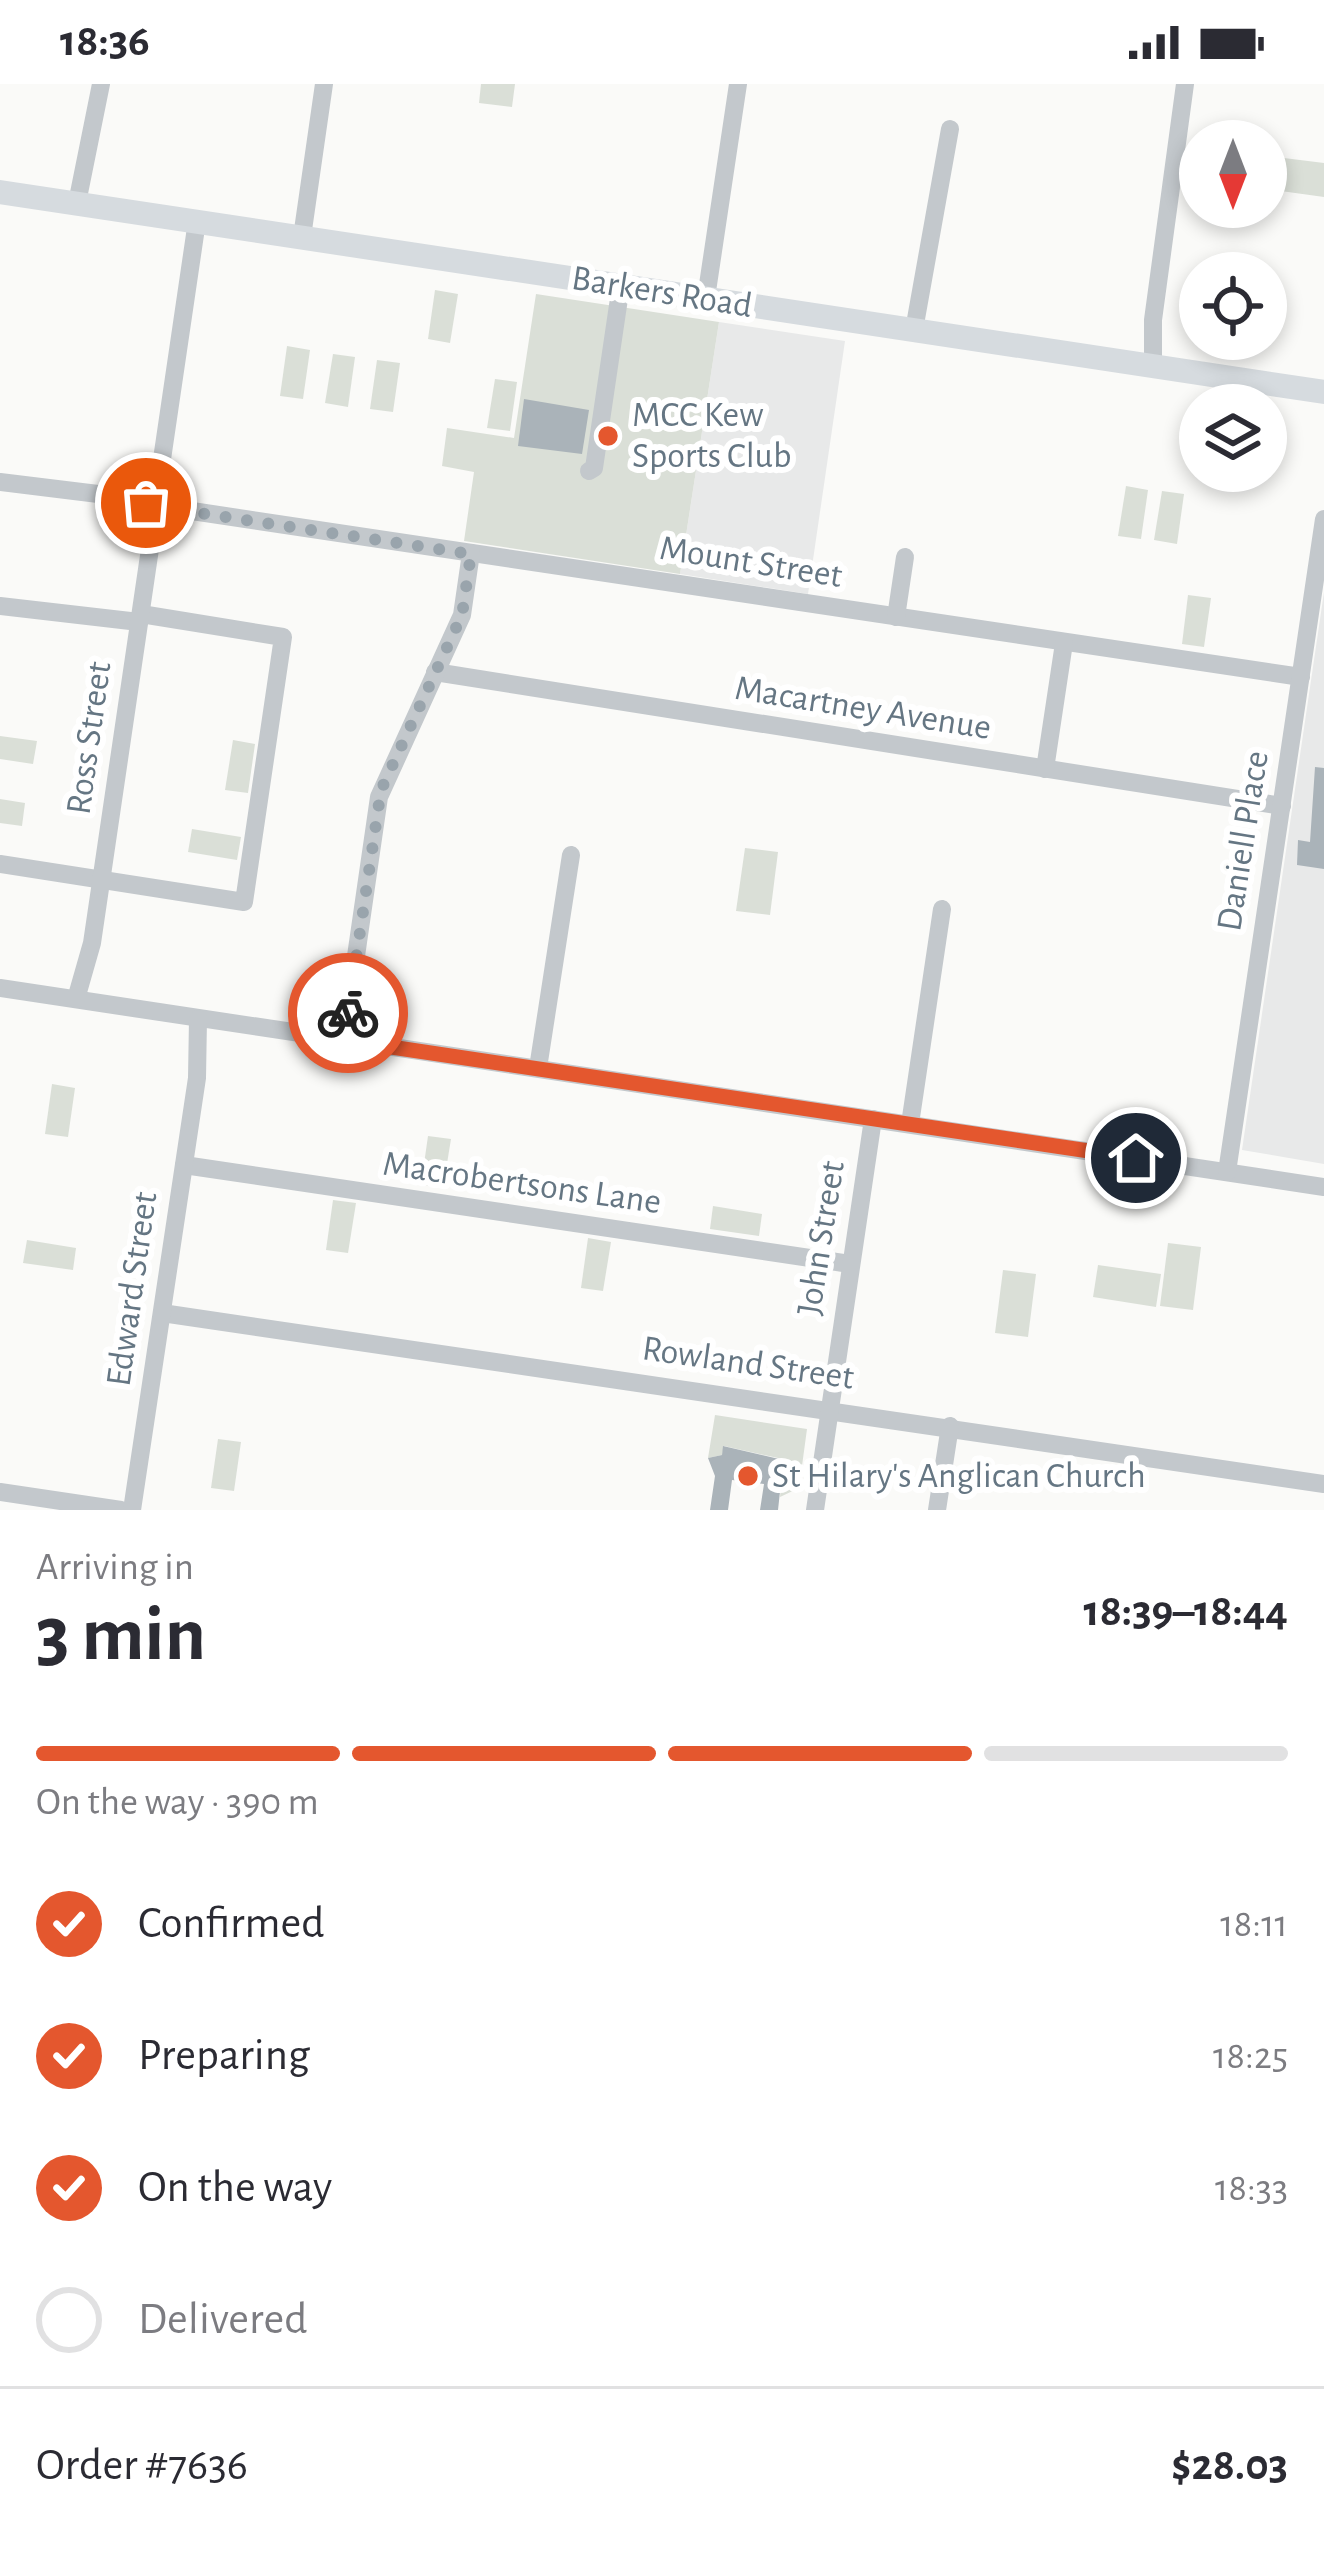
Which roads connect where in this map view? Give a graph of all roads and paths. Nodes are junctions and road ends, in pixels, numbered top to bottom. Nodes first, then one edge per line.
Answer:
1 (101, 84) edge
2 (324, 84) edge
3 (738, 84) edge
4 (1185, 84) edge
5 (950, 129) dead end
6 (0, 192) edge
7 (84, 204) junction
8 (197, 221) junction
9 (302, 237) junction
10 (621, 285) junction
11 (706, 298) junction
12 (920, 331) junction
13 (1147, 365) junction
14 (1324, 392) edge
15 (589, 471) dead end
16 (0, 482) edge
17 (156, 506) junction
18 (1324, 519) edge
19 (471, 554) junction
20 (905, 557) dead end
21 (0, 606) edge
22 (896, 617) junction
23 (140, 618) junction
24 (1064, 643) junction
25 (435, 672) junction
26 (1301, 677) junction
27 (1045, 769) junction
28 (1282, 806) junction
29 (572, 855) dead end
30 (0, 864) edge
31 (101, 880) junction
32 (942, 909) dead end
33 (0, 988) edge
34 (84, 1001) junction
35 (205, 1020) junction
36 (344, 1040) junction
37 (538, 1068) junction
38 (873, 1119) junction
39 (910, 1124) junction
40 (184, 1165) junction
41 (1227, 1172) junction
42 (1324, 1187) edge
43 (850, 1264) junction
44 (162, 1313) junction
45 (829, 1408) junction
46 (950, 1426) junction
47 (1324, 1484) edge
48 (0, 1492) edge
49 (121, 1510) edge
50 (132, 1510) edge
51 (814, 1510) edge
52 (937, 1510) edge

1 - 7 street
2 - 9 street
3 - 11 street
4 - 13 street
5 - 12 street
6 - 7 main road, Barkers Road
7 - 8 main road, Barkers Road
8 - 9 main road, Barkers Road
8 - 17 street, Ross Street
9 - 10 main road, Barkers Road
10 - 11 main road, Barkers Road
10 - 15 street
11 - 12 main road, Barkers Road
12 - 13 main road, Barkers Road
13 - 14 main road, Barkers Road
16 - 17 street, Mount Street
17 - 19 street, Mount Street
17 - 23 street, Ross Street
18 - 26 street, Daniell Place
19 - 22 street, Mount Street
19 - 25 street
20 - 22 street
21 - 23 street
22 - 24 street, Mount Street
23 - 31 street, Ross Street
23 - 31 street
24 - 26 street, Mount Street
24 - 27 street
25 - 27 street, Macartney Avenue
25 - 36 street
26 - 28 street, Daniell Place
27 - 28 street, Macartney Avenue
28 - 41 street, Daniell Place
29 - 37 street
30 - 31 street
31 - 34 street, Ross Street
32 - 39 street
33 - 34 street
34 - 35 street
35 - 36 street
35 - 40 street, Edward Street
36 - 37 street
37 - 38 street
38 - 39 street
38 - 43 street, John Street
39 - 41 street
40 - 43 street, Macrobertsons Lane
40 - 44 street, Edward Street
41 - 42 street
43 - 45 street, John Street
44 - 45 street, Rowland Street
44 - 50 street, Edward Street
45 - 46 street, Rowland Street
45 - 51 street, John Street
46 - 47 street, Rowland Street
46 - 52 street
48 - 49 street

